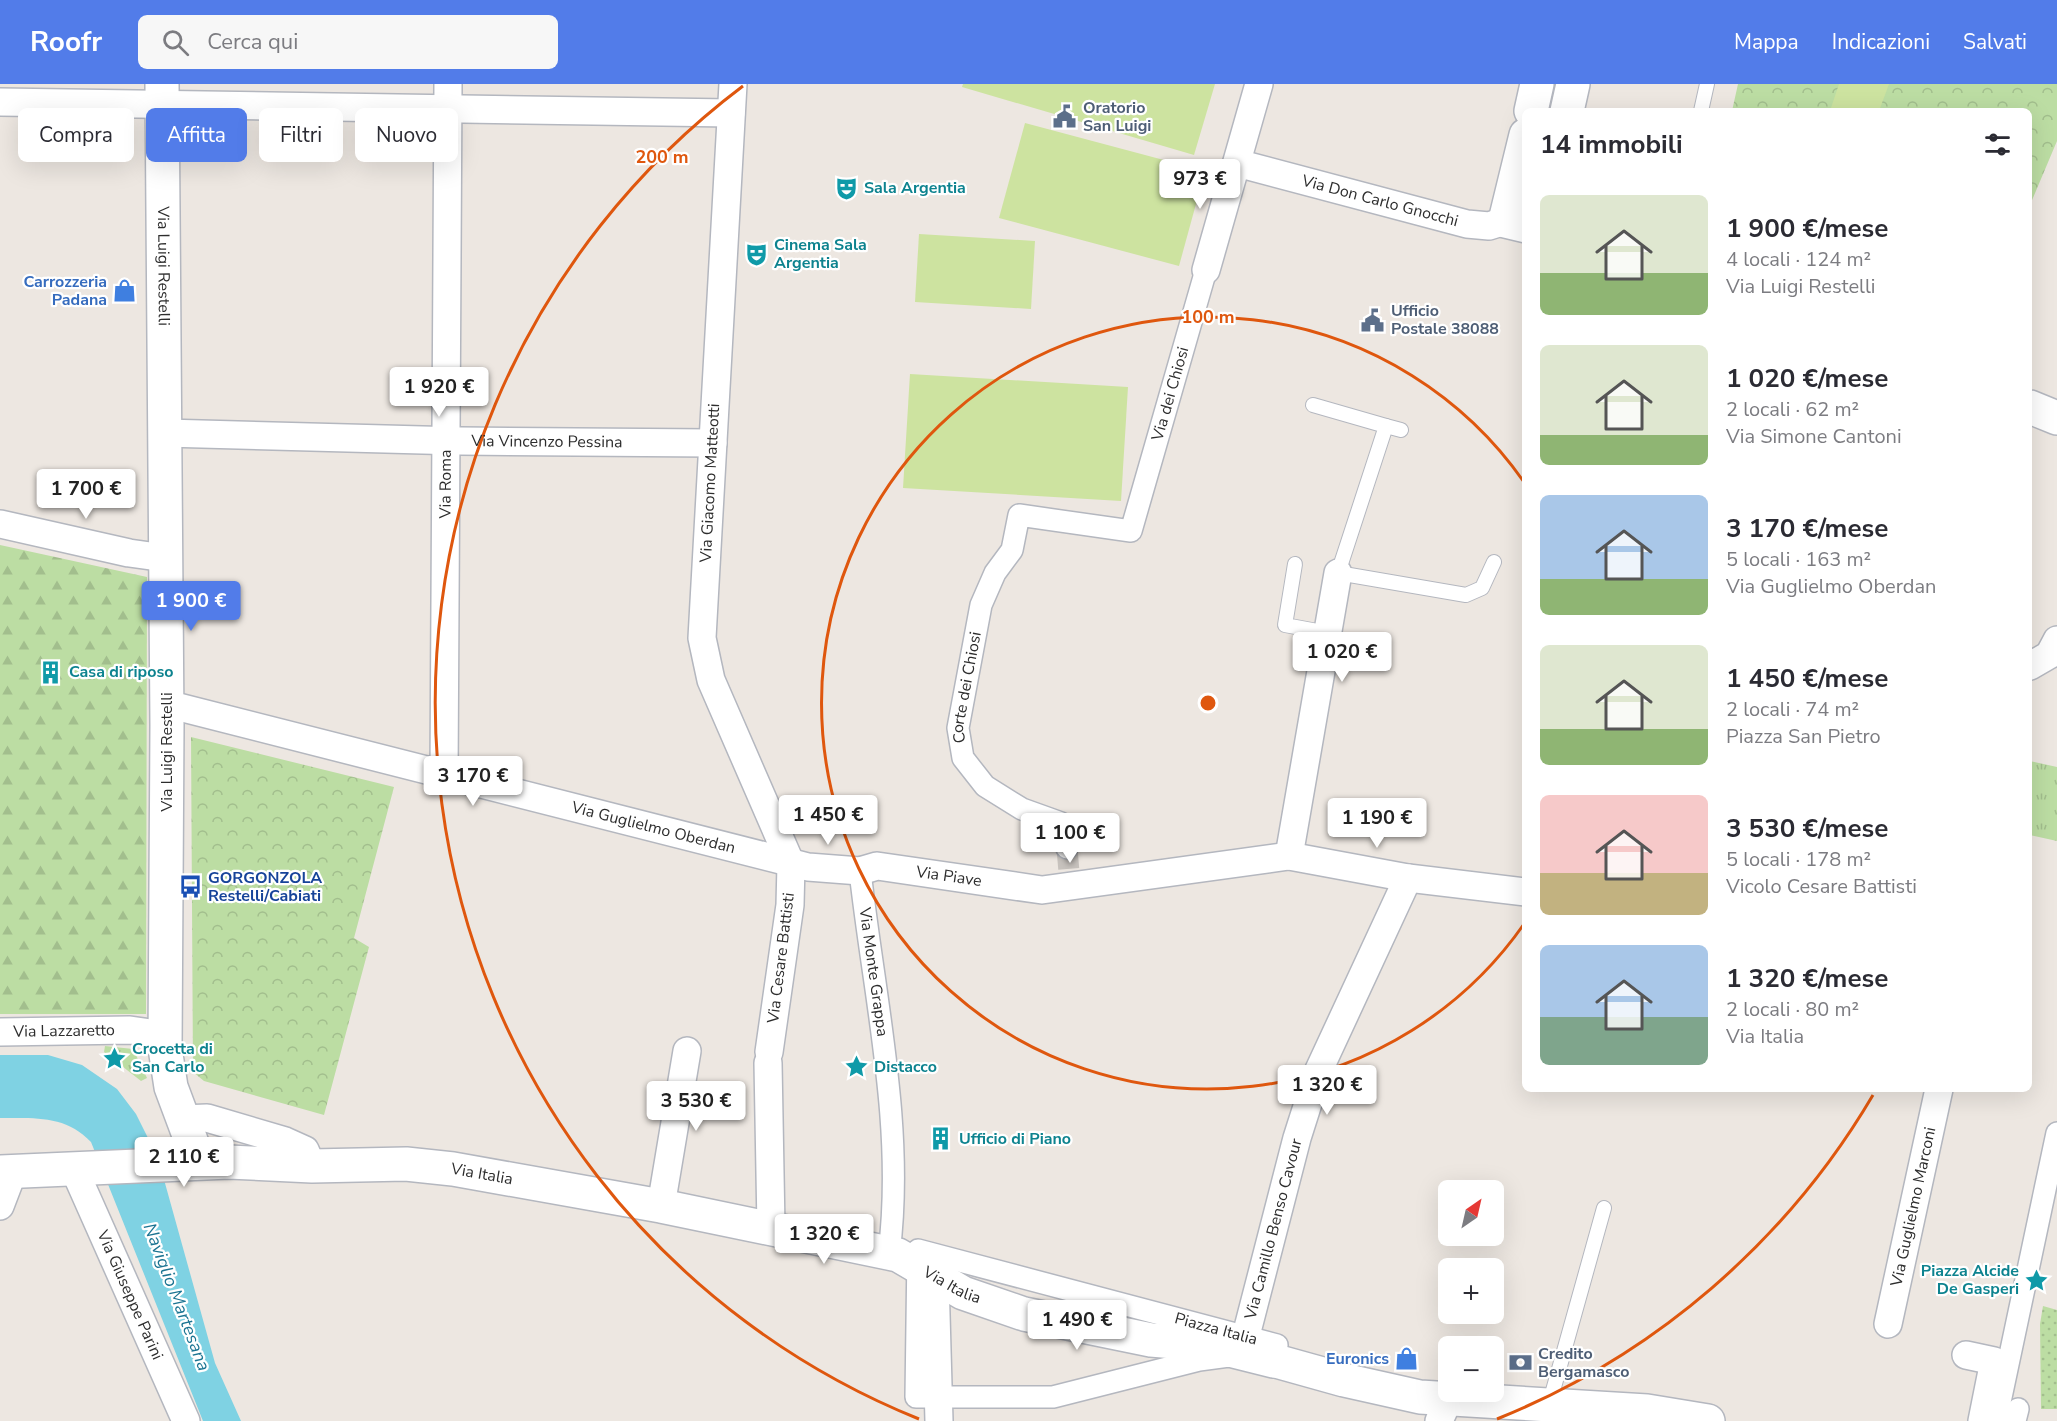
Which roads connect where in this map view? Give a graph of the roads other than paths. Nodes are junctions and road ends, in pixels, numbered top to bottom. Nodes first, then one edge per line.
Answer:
1 (733, 84) edge
2 (1258, 84) edge
3 (1537, 84) edge
4 (1573, 84) edge
5 (1707, 84) edge
6 (162, 95) edge
7 (448, 97) edge
8 (0, 102) edge
9 (1532, 108) edge
10 (1568, 108) edge
11 (1702, 108) edge
12 (730, 113) junction
13 (1237, 163) junction
14 (1522, 167) edge
15 (1515, 223) edge
16 (1206, 270) joint
17 (1313, 405) dead end
18 (2032, 408) edge
19 (2057, 418) edge
20 (1386, 426) junction
21 (1401, 430) dead end
22 (165, 433) junction
23 (446, 441) junction
24 (713, 443) junction
25 (1019, 515) joint
26 (0, 524) edge
27 (165, 558) junction
28 (1494, 562) dead end
29 (1295, 564) dead end
30 (1338, 573) junction
31 (1328, 633) junction
32 (2057, 640) edge
33 (2032, 665) edge
34 (167, 704) junction
35 (444, 776) junction
36 (1066, 848) tunnel mouth
37 (1289, 856) junction
38 (791, 864) junction
39 (860, 871) junction
40 (1408, 878) junction
41 (1522, 891) edge
42 (0, 1032) edge
43 (165, 1035) junction
44 (687, 1051) dead end
45 (1938, 1092) edge
46 (183, 1119) junction
47 (2057, 1133) edge
48 (183, 1163) junction
49 (312, 1166) junction
50 (88, 1168) junction
51 (6, 1172) edge
52 (2057, 1198) edge
53 (0, 1206) edge
54 (662, 1206) junction
55 (1604, 1208) dead end
56 (771, 1228) junction
57 (914, 1266) junction
58 (1888, 1324) dead end
59 (1244, 1344) junction
60 (2024, 1348) dead end
61 (1966, 1355) dead end
62 (1274, 1360) junction
63 (1549, 1404) junction
64 (940, 1409) edge
65 (1443, 1411) edge
66 (186, 1421) edge
67 (1708, 1421) edge
68 (1982, 1421) edge
69 (1996, 1421) edge

1 - 12 street, Via Giacomo Matteotti
2 - 13 street, Via dei Chiosi
3 - 9 street
4 - 10 street
5 - 11 lane
6 - 7 street
6 - 8 street
6 - 22 street, Via Luigi Restelli
7 - 12 street
7 - 23 street, Via Roma
12 - 24 street, Via Giacomo Matteotti
13 - 15 street, Via Don Carlo Gnocchi
13 - 16 street, Via dei Chiosi
14 - 15 street
16 - 25 street, Via dei Chiosi
17 - 20 lane
18 - 19 street
20 - 21 lane
20 - 30 lane
22 - 23 street, Via Vincenzo Pessina
22 - 27 street, Via Luigi Restelli
23 - 24 street, Via Vincenzo Pessina
23 - 35 street, Via Roma
24 - 38 street, Via Giacomo Matteotti
25 - 36 street, Corte dei Chiosi
26 - 27 street
27 - 34 street, Via Luigi Restelli
28 - 30 lane
29 - 31 lane
30 - 31 street
31 - 37 street
32 - 33 street
34 - 35 street, Via Guglielmo Oberdan
34 - 43 street, Via Luigi Restelli
35 - 38 street, Via Guglielmo Oberdan
37 - 39 street, Via Piave
37 - 40 street, Via Piave
38 - 39 street, Via Guglielmo Oberdan
38 - 56 street, Via Cesare Battisti
39 - 57 street, Via Monte Grappa
40 - 41 street, Via Piave
40 - 59 street, Via Camillo Benso Cavour
42 - 43 street, Via Lazzaretto
43 - 46 street, Via Luigi Restelli
44 - 54 street
45 - 58 street, Via Guglielmo Marconi
46 - 48 street, Via Luigi Restelli
46 - 49 street
47 - 69 street
48 - 49 street, Via Italia
48 - 50 street, Via Italia
49 - 54 street, Via Italia
50 - 51 street, Via Italia
50 - 66 street, Via Giuseppe Parini
51 - 53 street
52 - 60 street
54 - 56 street, Via Italia
55 - 63 lane
56 - 57 street, Via Italia
57 - 59 street, Via Italia
57 - 64 street
59 - 62 street, Via Italia
61 - 68 street
62 - 64 street, Piazza Italia
62 - 65 street, Via Italia
63 - 65 street, Via Italia
63 - 67 street, Via Italia

